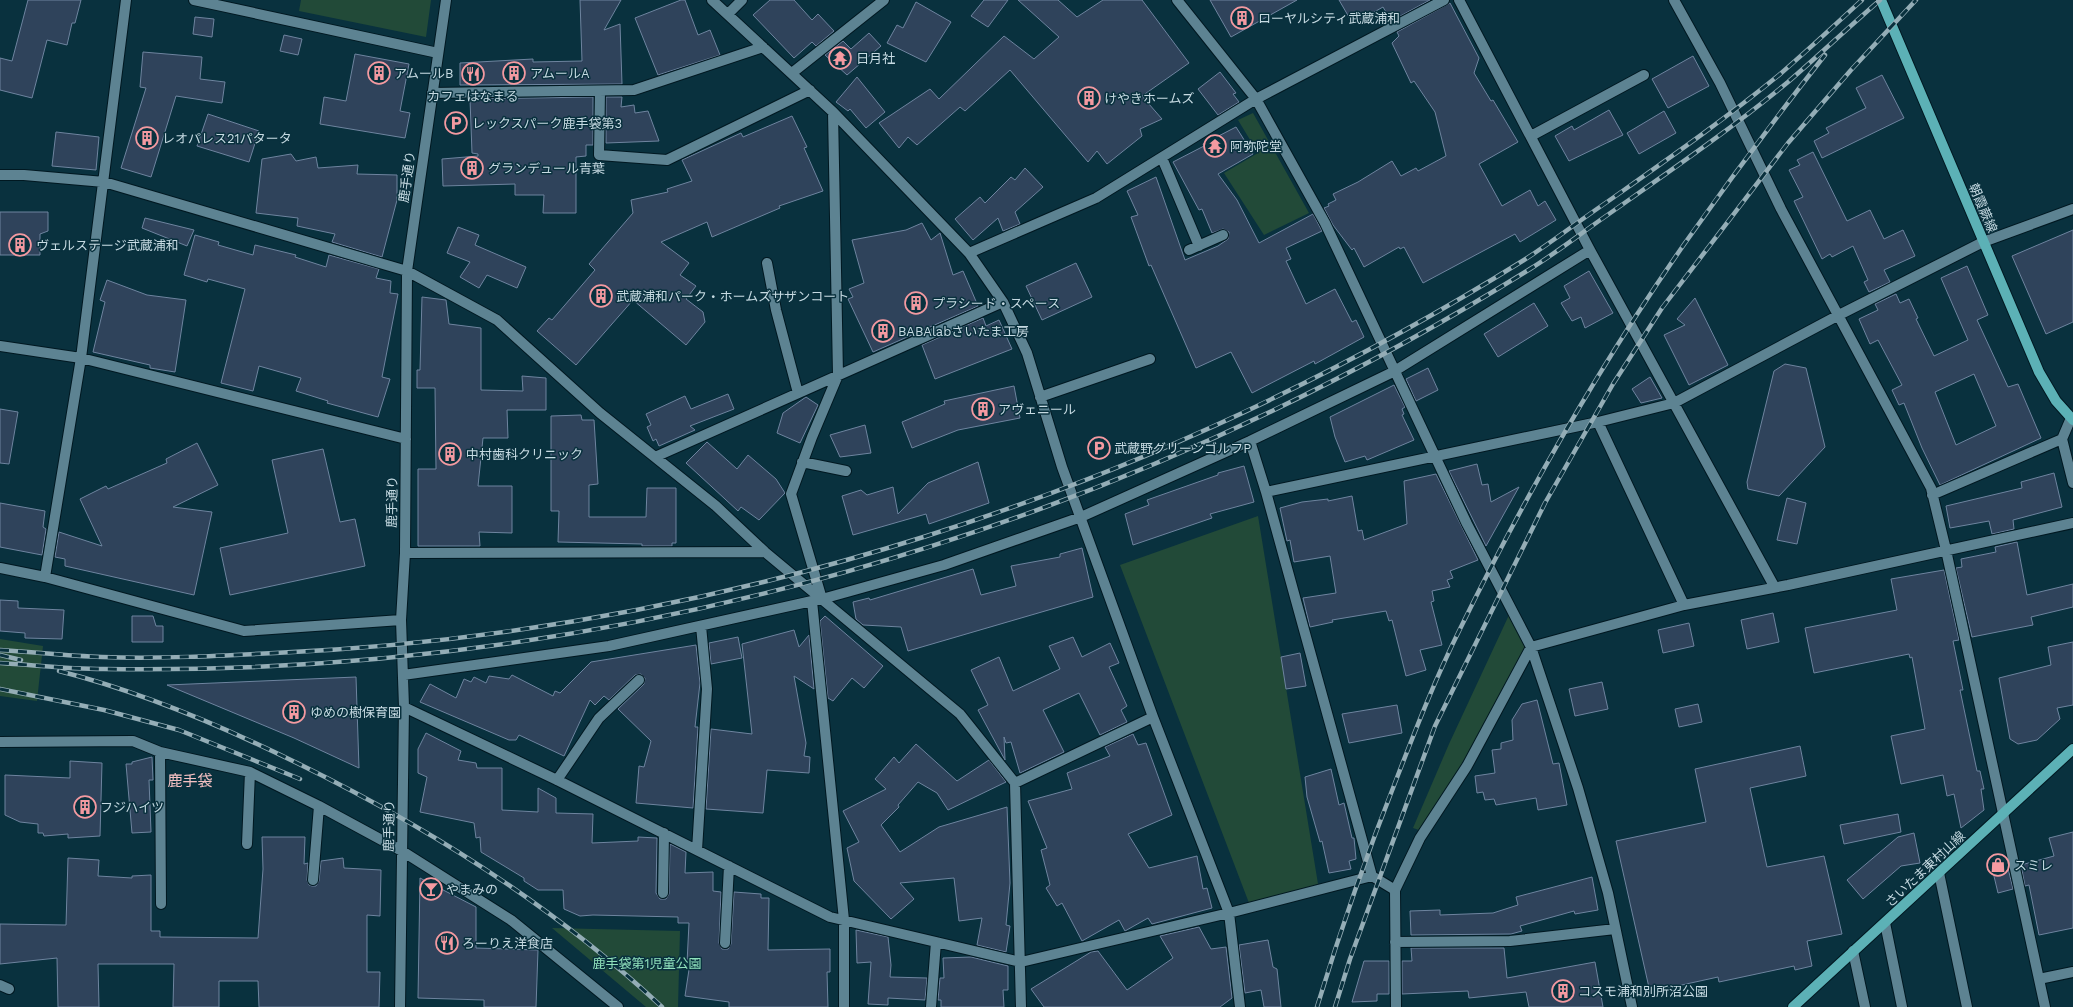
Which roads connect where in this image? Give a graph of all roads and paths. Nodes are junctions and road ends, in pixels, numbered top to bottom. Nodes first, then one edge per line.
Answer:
1 (126, 0) edge
2 (194, 0) edge
3 (446, 0) edge
4 (712, 0) edge
5 (742, 0) edge
6 (884, 0) edge
7 (1177, 0) edge
8 (1444, 0) edge
9 (1459, 0) edge
10 (1674, 0) edge
11 (1881, 0) edge
12 (728, 14) junction
13 (763, 47) junction
14 (438, 53) junction
15 (792, 73) junction
16 (1644, 76) dead end
17 (810, 90) junction
18 (600, 91) junction
19 (432, 93) junction
20 (1256, 100) junction
21 (833, 112) junction
22 (1531, 136) junction
23 (1162, 158) junction
24 (0, 175) edge
25 (104, 182) junction
26 (2073, 209) edge
27 (1224, 235) dead end
28 (1983, 242) junction
29 (1199, 246) junction
30 (1189, 250) dead end
31 (1590, 250) junction
32 (969, 253) junction
33 (767, 263) dead end
34 (407, 271) junction
35 (1003, 302) junction
36 (1839, 315) junction
37 (0, 346) edge
38 (81, 358) junction
39 (1150, 358) dead end
40 (1393, 372) junction
41 (838, 376) junction
42 (798, 393) junction
43 (1040, 397) junction
44 (1674, 403) junction
45 (2072, 419) edge
46 (1598, 422) junction
47 (406, 439) junction
48 (2062, 439) junction
49 (1250, 441) junction
50 (1434, 455) junction
51 (655, 457) junction
52 (802, 462) junction
53 (846, 471) dead end
54 (2073, 483) edge
55 (1266, 492) junction
56 (1932, 495) junction
57 (1081, 517) junction
58 (2073, 522) edge
59 (1946, 550) junction
60 (765, 552) junction
61 (405, 554) junction
62 (0, 568) edge
63 (45, 577) junction
64 (1774, 586) junction
65 (817, 600) junction
66 (1684, 605) junction
67 (401, 620) junction
68 (701, 626) junction
69 (1531, 647) junction
70 (403, 674) junction
71 (639, 680) dead end
72 (404, 706) junction
73 (1153, 717) junction
74 (0, 742) edge
75 (2073, 749) edge
76 (160, 752) junction
77 (250, 772) junction
78 (556, 780) junction
79 (1015, 783) junction
80 (319, 806) junction
81 (2004, 813) junction
82 (664, 833) junction
83 (247, 844) dead end
84 (697, 850) junction
85 (402, 851) junction
86 (729, 866) junction
87 (1939, 873) junction
88 (1372, 876) junction
89 (313, 880) dead end
90 (1395, 890) junction
91 (663, 892) dead end
92 (161, 904) dead end
93 (1229, 913) junction
94 (844, 920) junction
95 (1885, 924) junction
96 (1615, 929) junction
97 (936, 942) junction
98 (1395, 942) junction
99 (725, 943) dead end
100 (1853, 951) junction
101 (1021, 962) junction
102 (2073, 972) edge
103 (2039, 979) junction
104 (400, 1007) edge
105 (618, 1007) edge
106 (844, 1007) edge
107 (931, 1007) edge
108 (1021, 1007) edge
109 (1240, 1007) edge
110 (1396, 1007) edge
111 (1632, 1007) edge
112 (1793, 1007) edge
113 (1865, 1007) edge
114 (1902, 1007) edge
115 (1967, 1007) edge
116 (2045, 1007) edge

1 - 25 street
2 - 14 street
3 - 14 street, 鹿手通り
4 - 12 street
5 - 12 street
6 - 15 street
7 - 20 street
8 - 20 street
9 - 22 street
10 - 36 street
11 - 28 main road, 朝霞蕨線
12 - 13 street
13 - 15 street
13 - 18 street
14 - 19 street, 鹿手通り
15 - 17 street
16 - 22 street
17 - 18 street
17 - 21 street
18 - 19 street
19 - 34 street, 鹿手通り
20 - 23 street
20 - 40 street
21 - 32 street
21 - 41 street
22 - 31 street
23 - 29 street
23 - 32 street
24 - 25 street
25 - 34 street
25 - 38 street
26 - 28 street
27 - 29 street
28 - 36 street
28 - 45 main road, 朝霞蕨線
29 - 30 street
31 - 40 street
31 - 44 street
32 - 35 street
33 - 42 street
34 - 47 street, 鹿手通り
34 - 51 street
35 - 41 street
35 - 43 street
36 - 44 street
36 - 56 street
37 - 38 street
38 - 47 street
38 - 63 street
39 - 43 street
40 - 49 street
40 - 50 street
41 - 42 street
41 - 52 street
42 - 51 street
43 - 57 street
44 - 46 street
44 - 64 street
45 - 48 street
46 - 50 street
46 - 66 street
47 - 61 street, 鹿手通り
48 - 54 street
48 - 56 street
49 - 55 street
49 - 57 street
50 - 55 street
50 - 69 street
51 - 60 street
52 - 53 street
52 - 65 street
55 - 88 street
56 - 59 street
57 - 65 street
57 - 73 street
58 - 59 street
59 - 64 street
59 - 81 street
60 - 61 street
60 - 65 street
61 - 67 street, 鹿手通り
62 - 63 street
63 - 67 street
64 - 66 street
65 - 68 street
65 - 79 street
65 - 94 street
66 - 69 street
67 - 70 street, 鹿手通り
68 - 70 street
68 - 84 street
69 - 90 street
69 - 96 street
70 - 72 street, 鹿手通り
71 - 78 street
72 - 78 street
72 - 85 street, 鹿手通り
73 - 79 street
73 - 93 street
74 - 76 street
75 - 81 main road, さいたま東村山線
76 - 77 street
76 - 92 street
77 - 80 street
77 - 83 street
78 - 82 street
79 - 101 street
80 - 85 street
80 - 89 street
81 - 87 main road, さいたま東村山線
81 - 103 street
82 - 84 street
82 - 91 street
84 - 86 street
85 - 104 street, 鹿手通り
85 - 105 street
86 - 94 street
86 - 99 street
87 - 95 main road, さいたま東村山線
87 - 115 street
88 - 90 street
88 - 93 street
90 - 98 street
93 - 101 street
93 - 109 street
94 - 97 street
94 - 106 street
95 - 100 main road, さいたま東村山線
95 - 114 street
96 - 98 street
96 - 111 street
97 - 101 street
97 - 107 street
98 - 110 street
100 - 112 main road, さいたま東村山線
100 - 113 street
101 - 108 street
102 - 103 street
103 - 116 street

